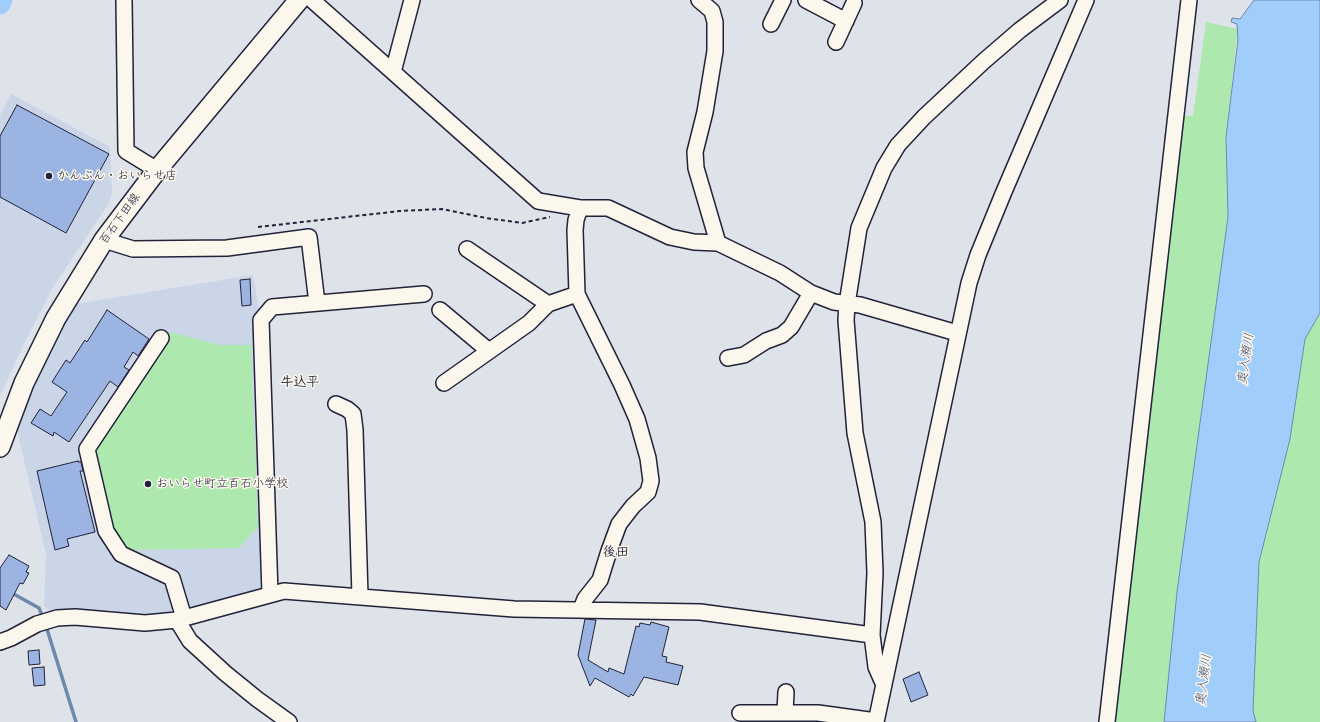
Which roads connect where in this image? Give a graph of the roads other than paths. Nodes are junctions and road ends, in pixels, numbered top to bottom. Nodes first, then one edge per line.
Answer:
1 (124, 0) edge
2 (299, 0) edge
3 (312, 0) edge
4 (412, 0) edge
5 (699, 0) edge
6 (783, 0) edge
7 (806, 0) edge
8 (1060, 0) edge
9 (1086, 0) edge
10 (1189, 0) edge
11 (854, 3) dead end
12 (846, 21) junction
13 (771, 24) dead end
14 (836, 42) dead end
15 (393, 72) junction
16 (157, 170) junction
17 (580, 208) junction
18 (104, 240) junction
19 (718, 243) junction
20 (467, 249) dead end
21 (811, 293) junction
22 (424, 294) dead end
23 (577, 294) junction
24 (317, 303) junction
25 (548, 304) junction
26 (847, 304) junction
27 (440, 310) dead end
28 (957, 333) junction
29 (161, 338) dead end
30 (489, 351) junction
31 (728, 358) dead end
32 (444, 382) dead end
33 (336, 404) dead end
34 (0, 447) edge
35 (270, 594) junction
36 (360, 596) junction
37 (581, 609) junction
38 (180, 619) junction
39 (872, 635) junction
40 (0, 642) edge
41 (884, 685) junction
42 (786, 692) dead end
43 (785, 712) junction
44 (740, 713) dead end
45 (876, 721) edge
46 (289, 722) edge
47 (1107, 722) edge

1 - 16 street
2 - 16 main road, 百石下田線
3 - 15 street
4 - 15 street
5 - 19 street
6 - 13 street
7 - 12 street
8 - 26 street
9 - 28 street
10 - 47 street
11 - 12 street
12 - 14 street
15 - 17 street
16 - 18 main road, 百石下田線
17 - 19 street
17 - 23 street
18 - 24 street
18 - 34 main road, 百石下田線
19 - 21 street
20 - 25 street
21 - 26 street
21 - 31 street
22 - 24 street
23 - 25 street
23 - 37 street
24 - 35 street
25 - 30 street
26 - 28 street
26 - 39 street
27 - 30 street
28 - 41 street
29 - 38 street
30 - 32 street
33 - 36 street
35 - 36 street
35 - 38 street
36 - 37 street
37 - 39 street
38 - 40 street
38 - 46 street
39 - 41 street
41 - 45 street
42 - 43 street
43 - 44 street
43 - 45 street

